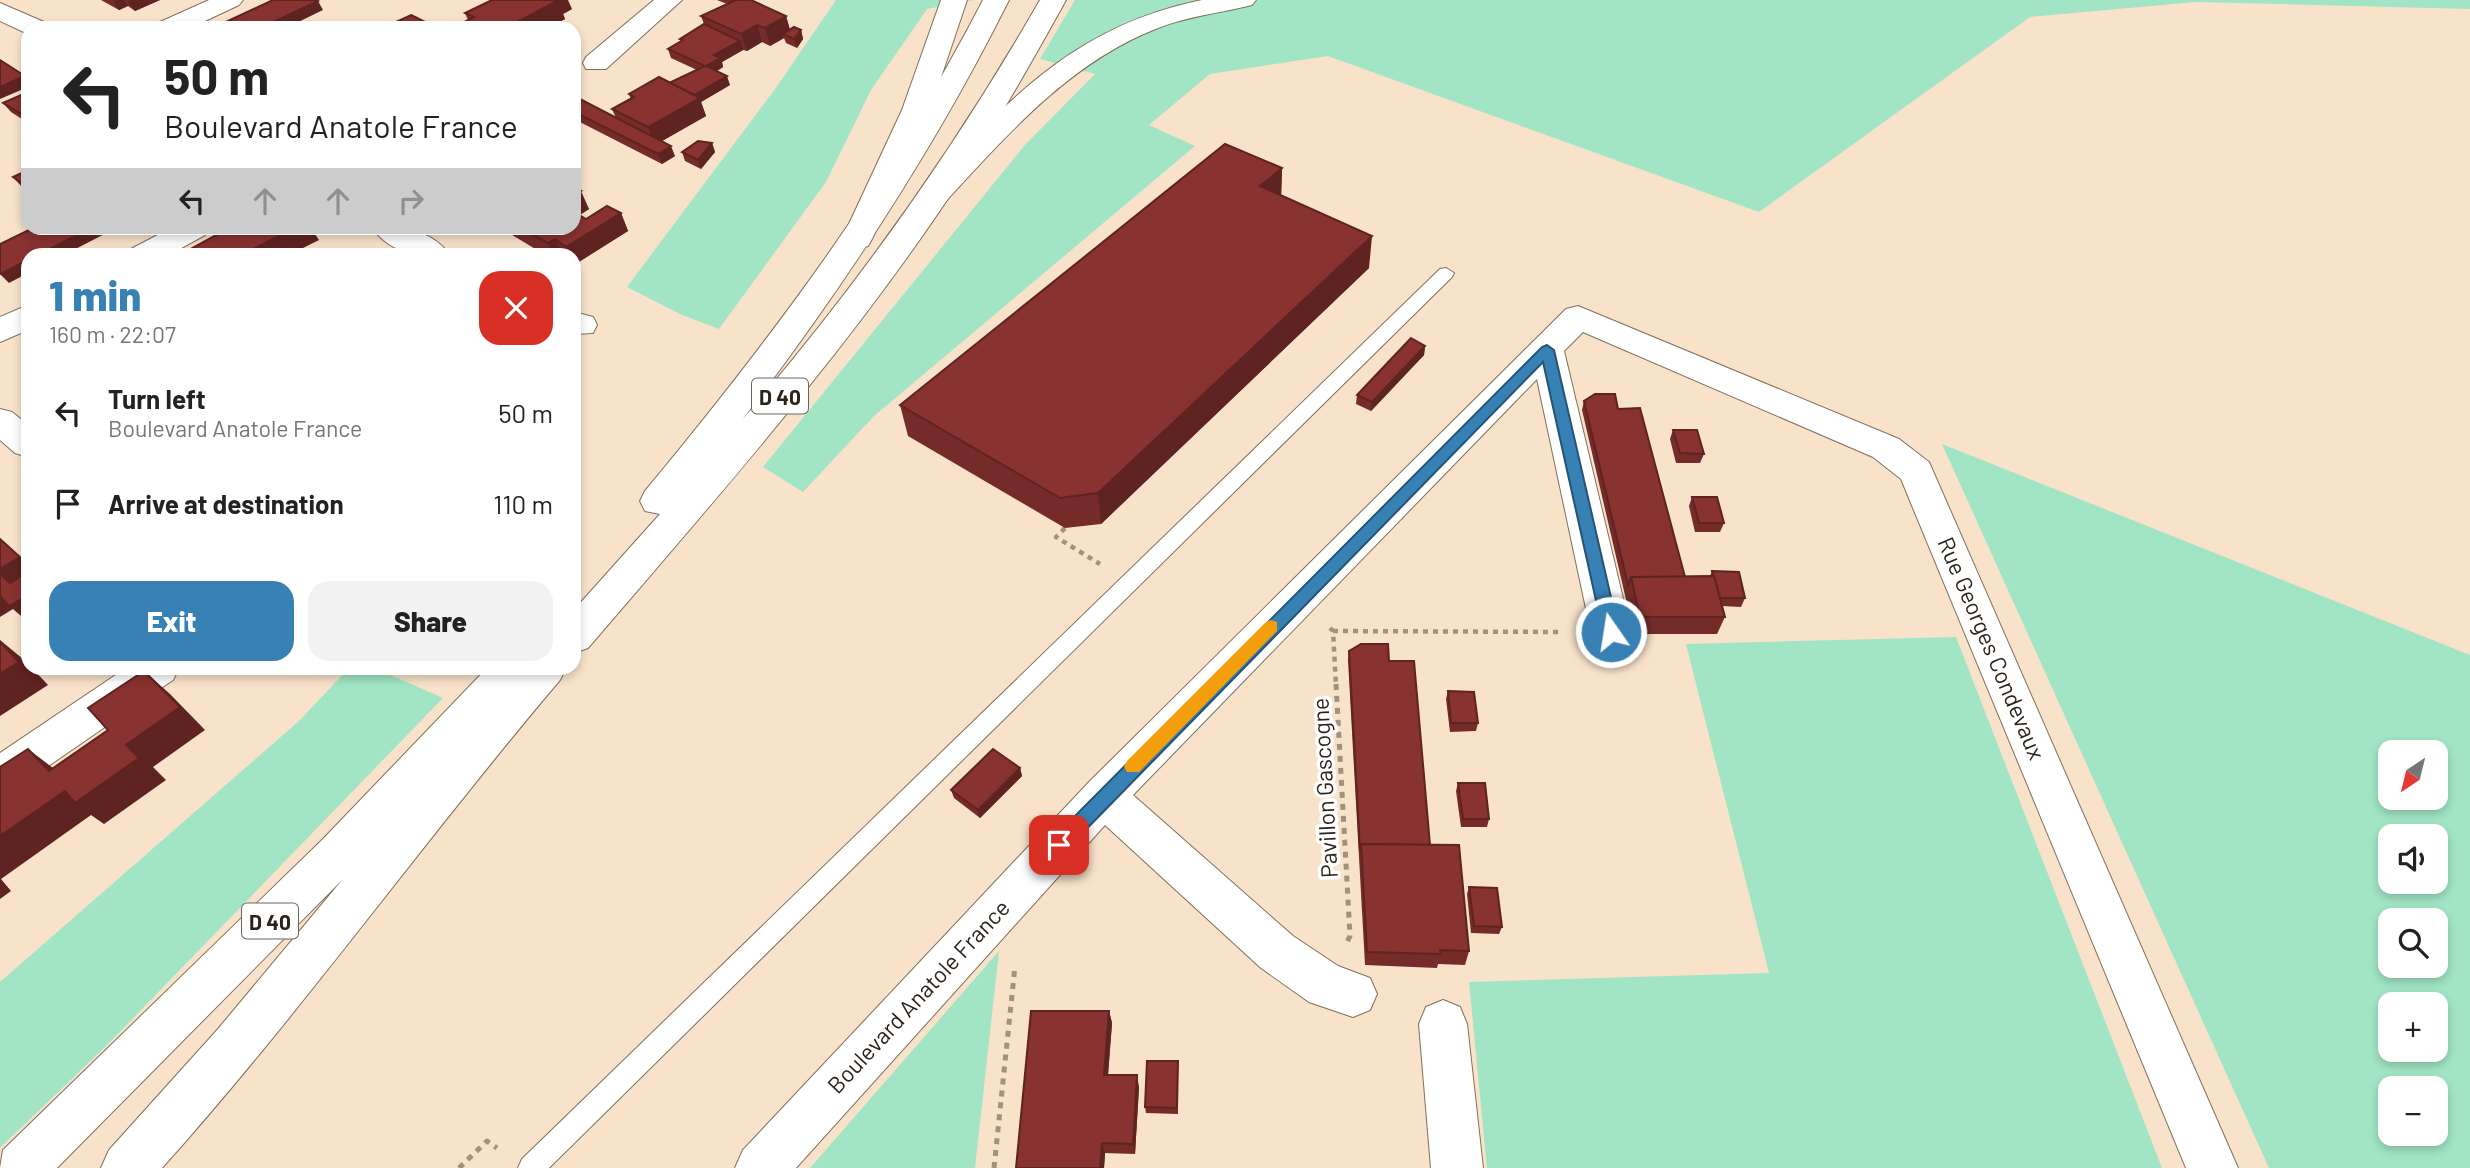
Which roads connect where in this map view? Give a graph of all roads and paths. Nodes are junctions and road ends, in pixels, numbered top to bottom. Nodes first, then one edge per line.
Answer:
1 (230, 0) edge
2 (669, 0) edge
3 (954, 0) edge
4 (996, 0) edge
5 (1053, 0) edge
6 (1243, 0) edge
7 (0, 11) edge
8 (184, 21) edge
9 (21, 22) edge
10 (596, 63) dead end
11 (934, 197) junction
12 (181, 235) edge
13 (400, 235) edge
14 (857, 239) junction
15 (157, 248) edge
16 (422, 248) edge
17 (1446, 274) dead end
18 (1578, 317) joint
19 (21, 320) edge
20 (0, 331) edge
21 (1547, 350) junction
22 (0, 421) edge
23 (21, 438) edge
24 (581, 593) edge
25 (1296, 601) junction
26 (581, 630) edge
27 (1333, 631) junction
28 (1611, 632) joint
29 (149, 675) edge
30 (506, 675) edge
31 (540, 675) edge
32 (0, 776) edge
33 (1104, 796) junction
34 (1000, 908) junction
35 (1339, 990) joint
36 (1443, 1024) dead end
37 (537, 1164) edge
38 (21, 1168) edge
39 (127, 1168) edge
40 (761, 1168) edge
41 (994, 1168) edge
42 (1457, 1168) edge
43 (2212, 1168) edge

1 - 8 main road
2 - 10 main road
3 - 14 main road
4 - 14 main road, D 40
5 - 11 main road, D 40
6 - 11 main road
7 - 9 main road
11 - 26 main road, D 40
12 - 15 main road
13 - 16 main road
14 - 24 main road, D 40
17 - 37 lane
18 - 21 main road, Boulevard Anatole France
18 - 43 main road, Rue Georges Condevaux
19 - 20 main road
21 - 25 main road, Boulevard Anatole France
21 - 28 main road
22 - 23 main road
25 - 27 path
25 - 33 main road, Boulevard Anatole France
27 - 28 path
27 - 35 path, Pavillon Gascogne
29 - 32 main road
30 - 38 main road, D 40
31 - 39 main road, D 40
33 - 34 main road, Boulevard Anatole France
33 - 35 main road
34 - 40 main road, Boulevard Anatole France
34 - 41 path
36 - 42 main road

